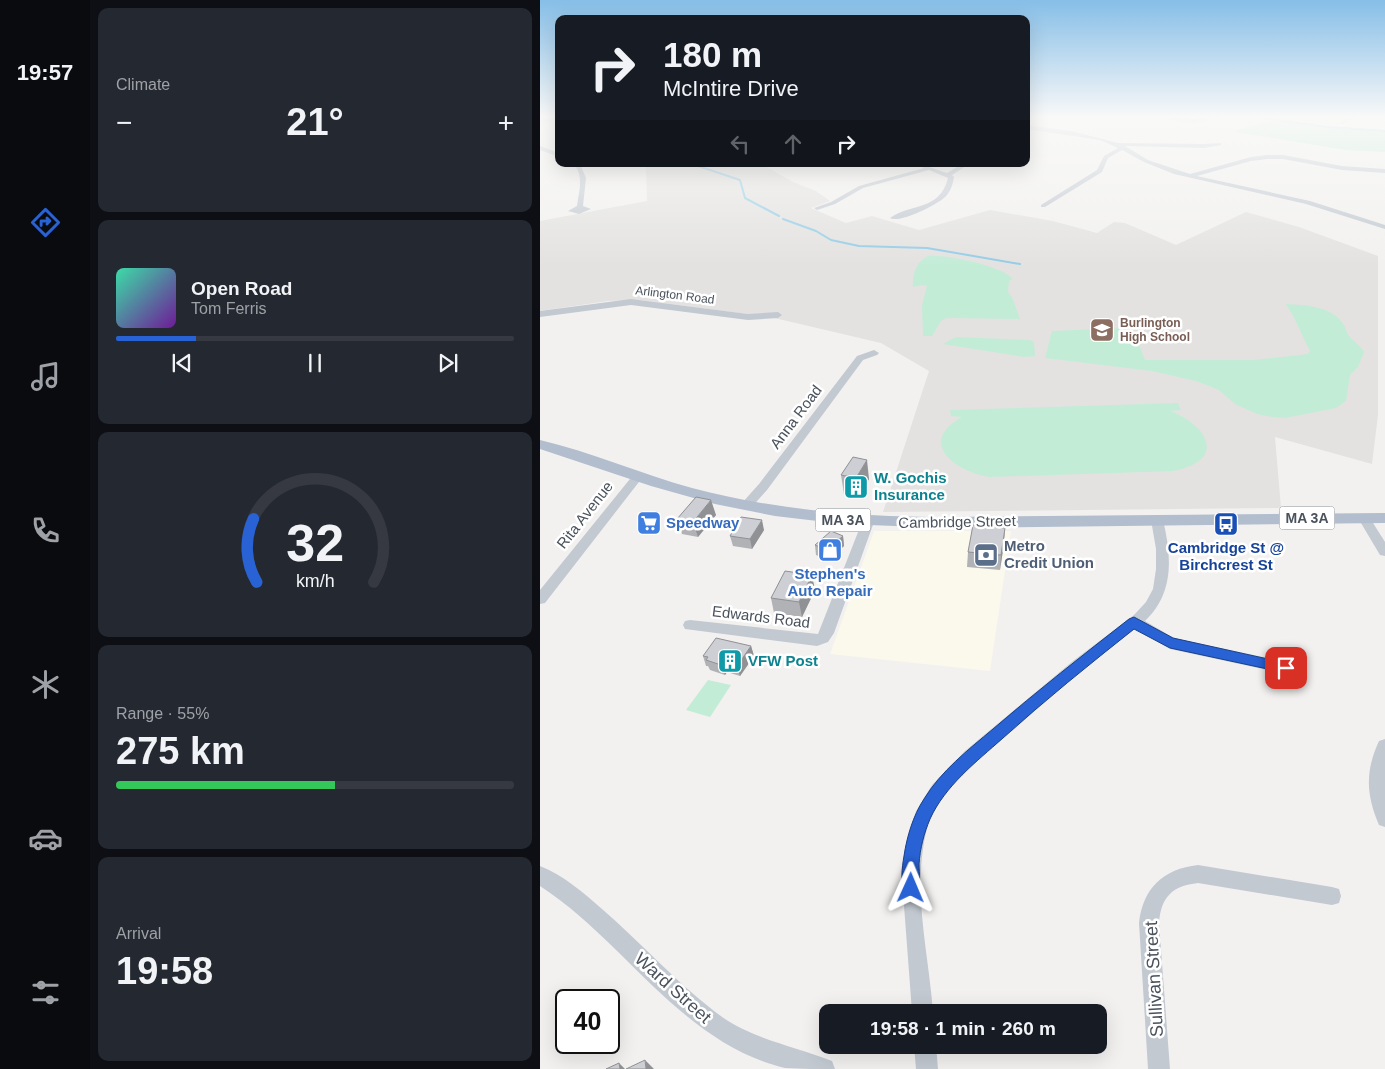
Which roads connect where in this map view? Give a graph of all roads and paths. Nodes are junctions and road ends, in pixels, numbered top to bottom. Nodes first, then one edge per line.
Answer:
1 (581, 167) edge
2 (927, 167) edge
3 (961, 167) edge
4 (1102, 167) edge
5 (1162, 167) edge
6 (1221, 167) edge
7 (1336, 167) edge
8 (930, 168) junction
9 (1385, 172) edge
10 (948, 174) junction
11 (1187, 176) junction
12 (1043, 206) dead end
13 (580, 207) dead end
14 (817, 208) dead end
15 (893, 218) dead end
16 (1385, 228) edge
17 (540, 314) edge
18 (778, 315) dead end
19 (874, 353) dead end
20 (540, 444) edge
21 (638, 476) junction
22 (746, 506) junction
23 (1364, 518) junction
24 (1385, 518) edge
25 (1157, 520) junction
26 (868, 522) junction
27 (1385, 552) edge
28 (540, 599) edge
29 (1134, 622) junction
30 (690, 625) dead end
31 (1286, 668) dead end
32 (1385, 746) edge
33 (1385, 819) edge
34 (540, 875) edge
35 (1332, 896) dead end
36 (921, 1004) edge
37 (926, 1054) edge
38 (824, 1069) edge
39 (927, 1069) edge
40 (1159, 1069) edge

1 - 13 street
2 - 8 street
3 - 10 street
4 - 12 street
5 - 11 street
6 - 11 street
7 - 9 street
8 - 10 street
8 - 14 street
10 - 15 street
11 - 16 street
17 - 18 street, Arlington Road
19 - 22 street, Anna Road
20 - 21 main road, Cambridge Street / MA 3A
21 - 22 main road, Cambridge Street / MA 3A
21 - 28 street, Rita Avenue
22 - 26 main road, Cambridge Street / MA 3A
23 - 24 main road, Cambridge Street / MA 3A
23 - 25 main road, Cambridge Street / MA 3A
23 - 27 street
25 - 26 main road, Cambridge Street / MA 3A
25 - 29 street
26 - 30 street, Edwards Road
29 - 31 street
29 - 36 street
32 - 33 street
34 - 38 street, Ward Street
35 - 40 street, Sullivan Street
37 - 39 street

